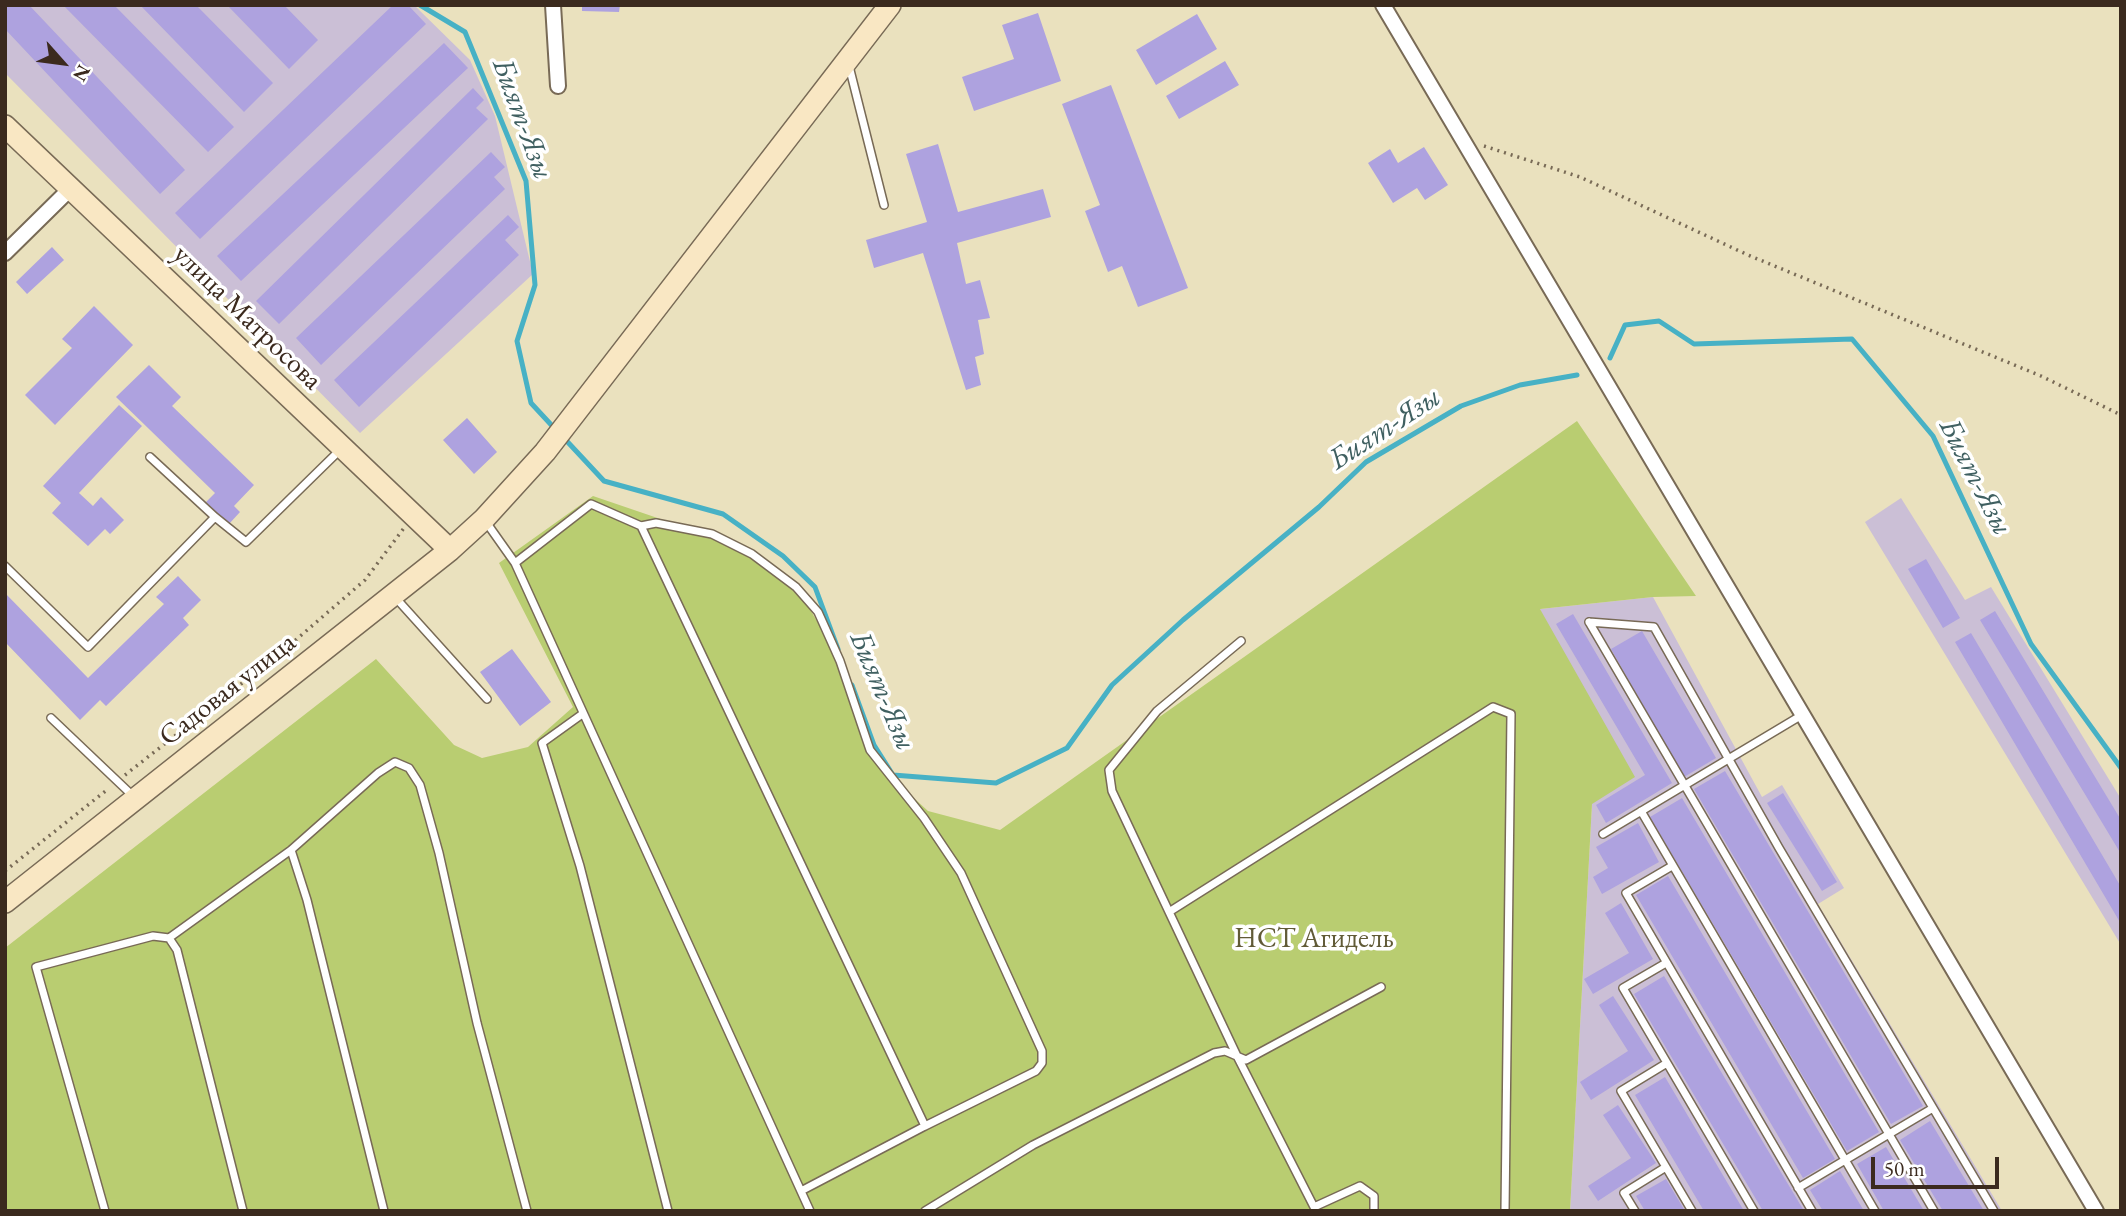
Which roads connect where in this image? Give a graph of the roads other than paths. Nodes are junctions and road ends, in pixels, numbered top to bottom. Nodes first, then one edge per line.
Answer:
1 (552, 5) edge
2 (890, 5) edge
3 (1383, 5) edge
4 (848, 61) junction
5 (558, 86) dead end
6 (5, 126) edge
7 (70, 189) junction
8 (884, 205) dead end
9 (5, 253) edge
10 (342, 448) junction
11 (150, 457) dead end
12 (215, 517) junction
13 (484, 519) junction
14 (641, 526) junction
15 (450, 550) junction
16 (515, 563) junction
17 (5, 566) edge
18 (394, 595) junction
19 (1241, 641) dead end
20 (487, 699) dead end
21 (581, 715) junction
22 (1803, 715) junction
23 (51, 718) dead end
24 (1728, 760) junction
25 (1682, 787) junction
26 (136, 799) junction
27 (1641, 811) junction
28 (1603, 834) dead end
29 (291, 850) junction
30 (1672, 866) junction
31 (5, 902) edge
32 (1169, 912) junction
33 (169, 938) junction
34 (1666, 963) junction
35 (1381, 987) dead end
36 (1237, 1056) junction
37 (1667, 1063) junction
38 (1933, 1108) junction
39 (925, 1126) junction
40 (1888, 1134) junction
41 (1844, 1160) junction
42 (1666, 1167) junction
43 (1798, 1188) junction
44 (801, 1191) junction
45 (1311, 1209) edge
46 (105, 1211) edge
47 (243, 1211) edge
48 (384, 1211) edge
49 (527, 1211) edge
50 (668, 1211) edge
51 (810, 1211) edge
52 (925, 1211) edge
53 (1374, 1211) edge
54 (1504, 1211) edge
55 (1634, 1211) edge
56 (1692, 1211) edge
57 (1754, 1211) edge
58 (1812, 1211) edge
59 (1875, 1211) edge
60 (1934, 1211) edge
61 (1994, 1211) edge
62 (2096, 1211) edge

1 - 5 street
2 - 4 main road, Садовая улица
3 - 22 street
4 - 8 lane
4 - 13 main road, Садовая улица
6 - 7 main road, улица Матросова
7 - 9 street
7 - 10 main road, улица Матросова
10 - 12 lane
10 - 15 main road, улица Матросова
11 - 12 lane
12 - 17 lane
13 - 15 main road, Садовая улица
13 - 16 lane
14 - 16 lane
14 - 39 lane
14 - 39 lane
15 - 18 main road, Садовая улица
16 - 21 lane
18 - 20 lane
18 - 26 main road, Садовая улица
19 - 32 lane
21 - 44 lane
21 - 50 lane
22 - 24 lane
22 - 62 street
23 - 26 lane
24 - 25 lane
24 - 25 lane
24 - 38 lane
25 - 27 lane
25 - 40 lane
26 - 31 main road, Садовая улица
27 - 28 lane
27 - 30 lane
29 - 33 lane
29 - 48 lane
29 - 49 lane
30 - 34 lane
30 - 41 lane
32 - 36 lane
32 - 54 lane
33 - 46 lane
33 - 47 lane
34 - 37 lane
34 - 43 lane
35 - 36 lane
36 - 45 lane
36 - 52 lane
37 - 42 lane
37 - 57 lane
38 - 40 lane
38 - 61 lane
39 - 44 lane
40 - 41 lane
40 - 60 lane
41 - 43 lane
41 - 59 lane
42 - 55 lane
42 - 56 lane
43 - 58 lane
44 - 51 lane
45 - 53 lane

